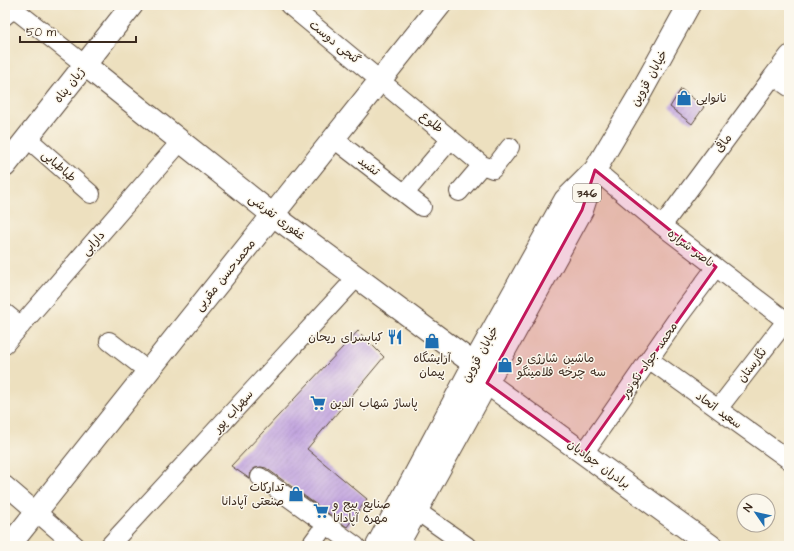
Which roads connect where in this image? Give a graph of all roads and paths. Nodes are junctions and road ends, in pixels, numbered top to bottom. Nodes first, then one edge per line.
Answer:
1 (132, 5) edge
2 (289, 5) edge
3 (440, 5) edge
4 (689, 5) edge
5 (9, 14) edge
6 (789, 55) edge
7 (85, 65) junction
8 (774, 76) junction
9 (381, 80) junction
10 (789, 87) edge
11 (27, 138) junction
12 (334, 138) junction
13 (451, 139) junction
14 (181, 141) junction
15 (510, 146) dead end
16 (482, 165) junction
17 (5, 166) edge
18 (595, 170) junction
19 (459, 192) dead end
20 (405, 193) junction
21 (91, 194) dead end
22 (422, 207) dead end
23 (273, 215) junction
24 (662, 226) junction
25 (716, 267) junction
26 (357, 277) junction
27 (5, 313) edge
28 (787, 322) edge
29 (21, 326) junction
30 (109, 341) dead end
31 (5, 344) edge
32 (650, 360) junction
33 (474, 364) junction
34 (148, 372) junction
35 (487, 383) junction
36 (718, 409) junction
37 (584, 453) junction
38 (789, 460) edge
39 (260, 477) dead end
40 (5, 484) edge
41 (417, 511) junction
42 (36, 512) junction
43 (326, 524) junction
44 (9, 546) edge
45 (76, 546) edge
46 (109, 546) edge
47 (310, 546) edge
48 (356, 546) edge
49 (377, 546) edge
50 (397, 546) edge
51 (467, 546) edge
52 (711, 546) edge

1 - 7 street, ژیان پناه
2 - 9 street, گنجی دوست
3 - 9 street, محمدحسن مقربی
4 - 18 street, خیابان قزوین / 346
5 - 7 street
6 - 8 street, مافی
7 - 11 street, ژیان پناه
7 - 14 street, غفوری تفرشی
8 - 10 street
8 - 24 street, مافی
9 - 12 street, محمدحسن مقربی
9 - 13 street, طلوع
11 - 17 street, ژیان پناه
11 - 21 street, طباطبایی
12 - 20 street, تشید
12 - 23 street, محمدحسن مقربی
13 - 16 street, طلوع
13 - 20 street
14 - 23 street, غفوری تفرشی
14 - 29 street, دارابی
15 - 16 street
16 - 19 street
18 - 24 street, ناصر شراره
18 - 33 street, خیابان قزوین
18 - 35 street, خیابان قزوین / 346
20 - 22 street, تشید
23 - 26 street, غفوری تفرشی
23 - 34 street, محمدحسن مقربی
24 - 25 street, ناصر شراره
25 - 28 street, ناصر شراره
25 - 32 street, محمد جواد نکونور
26 - 33 street, غفوری تفرشی
26 - 46 street, سهراب پور
27 - 29 street
28 - 36 street, نگارستان
29 - 31 street, دارابی
30 - 34 street
32 - 36 street, سعید اتحاد
32 - 37 street, محمد جواد نکونور
33 - 49 street, خیابان قزوین
34 - 42 street, محمدحسن مقربی
35 - 37 street, برادران جوادیان
35 - 41 street, خیابان قزوین / 346
36 - 38 street, سعید اتحاد
37 - 52 street, برادران جوادیان
39 - 43 street
40 - 42 street
41 - 50 street, خیابان قزوین / 346
41 - 51 street
42 - 44 street, محمدحسن مقربی
42 - 45 street
43 - 47 street
43 - 48 street

